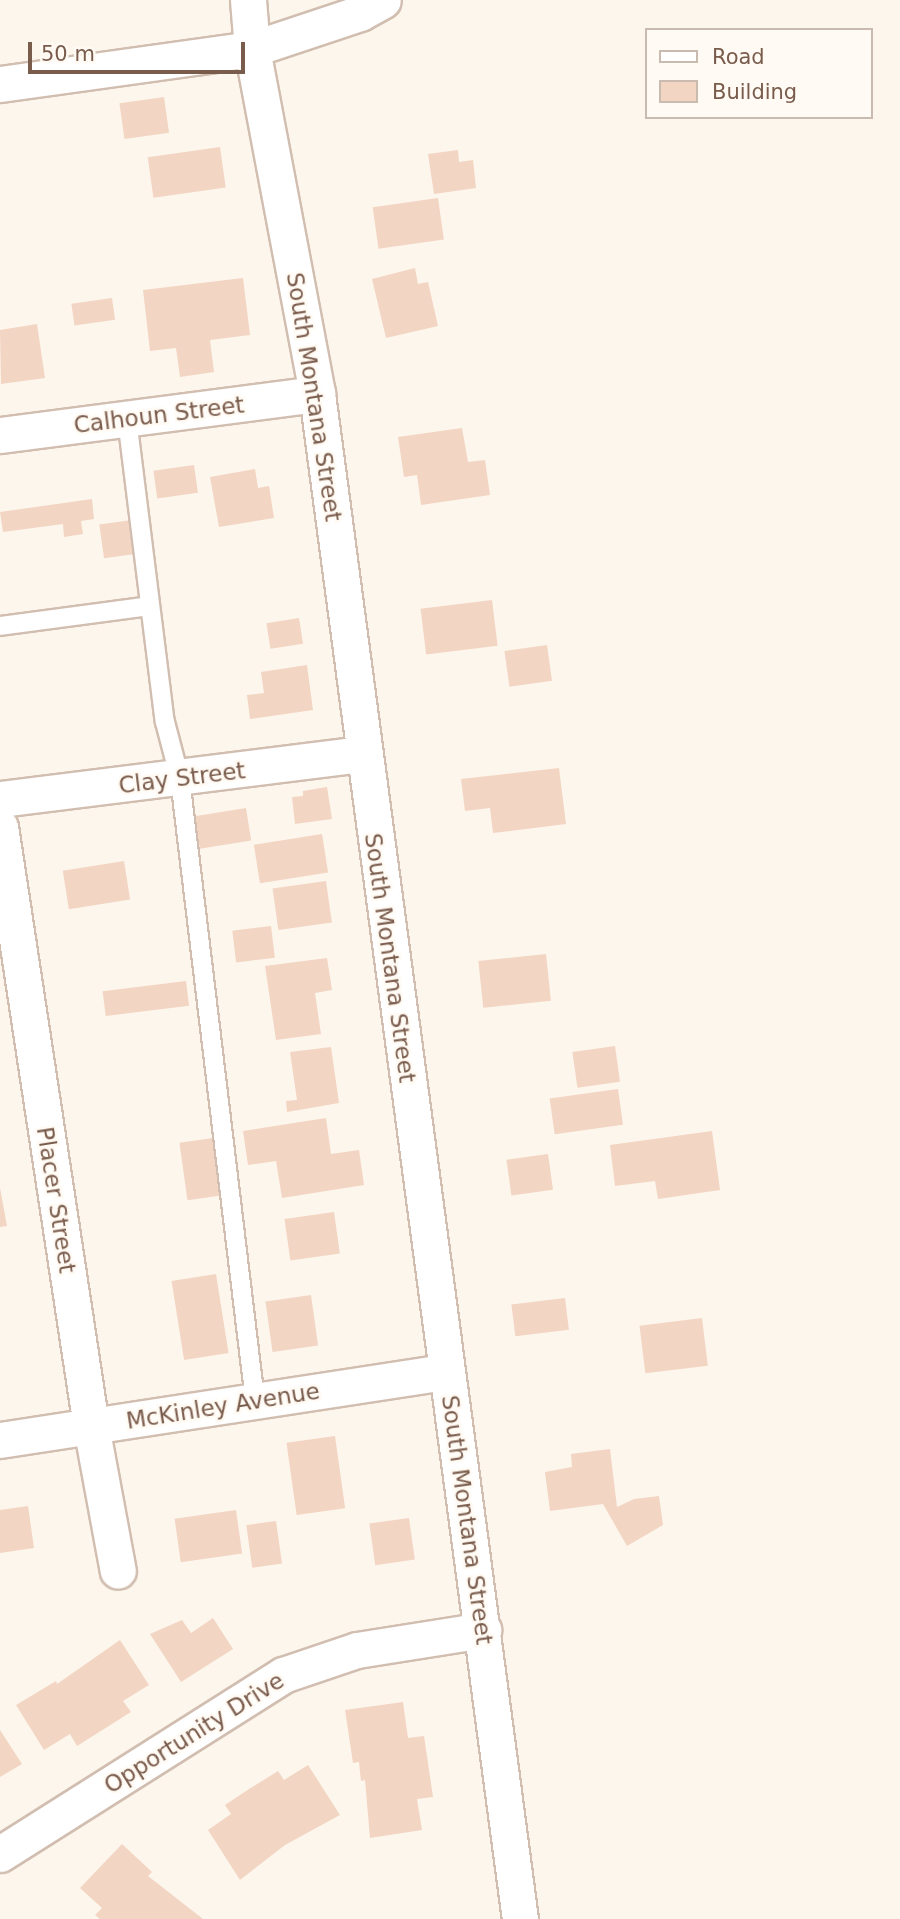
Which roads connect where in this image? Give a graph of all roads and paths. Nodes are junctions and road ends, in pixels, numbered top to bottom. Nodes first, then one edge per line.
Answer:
1 (248, 0) edge
2 (383, 0) edge
3 (252, 49) junction
4 (0, 84) edge
5 (317, 394) junction
6 (127, 419) junction
7 (0, 435) edge
8 (150, 606) junction
9 (0, 626) edge
10 (363, 754) junction
11 (180, 779) junction
12 (0, 799) edge
13 (0, 827) edge
14 (446, 1372) junction
15 (255, 1401) junction
16 (91, 1426) junction
17 (0, 1440) edge
18 (118, 1571) dead end
19 (484, 1630) junction
20 (0, 1854) edge
21 (520, 1919) edge

1 - 3 street, South Montana Street
2 - 3 street
3 - 4 street
3 - 5 street, South Montana Street
5 - 6 street, Calhoun Street
5 - 10 street, South Montana Street
6 - 7 street, Calhoun Street
6 - 8 lane
8 - 9 lane
8 - 11 lane
10 - 11 street, Clay Street
10 - 14 street, South Montana Street
11 - 12 street, Clay Street
11 - 15 lane
13 - 16 street, Placer Street
14 - 15 street, McKinley Avenue
14 - 19 street, South Montana Street
15 - 16 street, McKinley Avenue
16 - 17 street, McKinley Avenue
16 - 18 street, Placer Street
19 - 20 street, Opportunity Drive
19 - 21 street, South Montana Street

